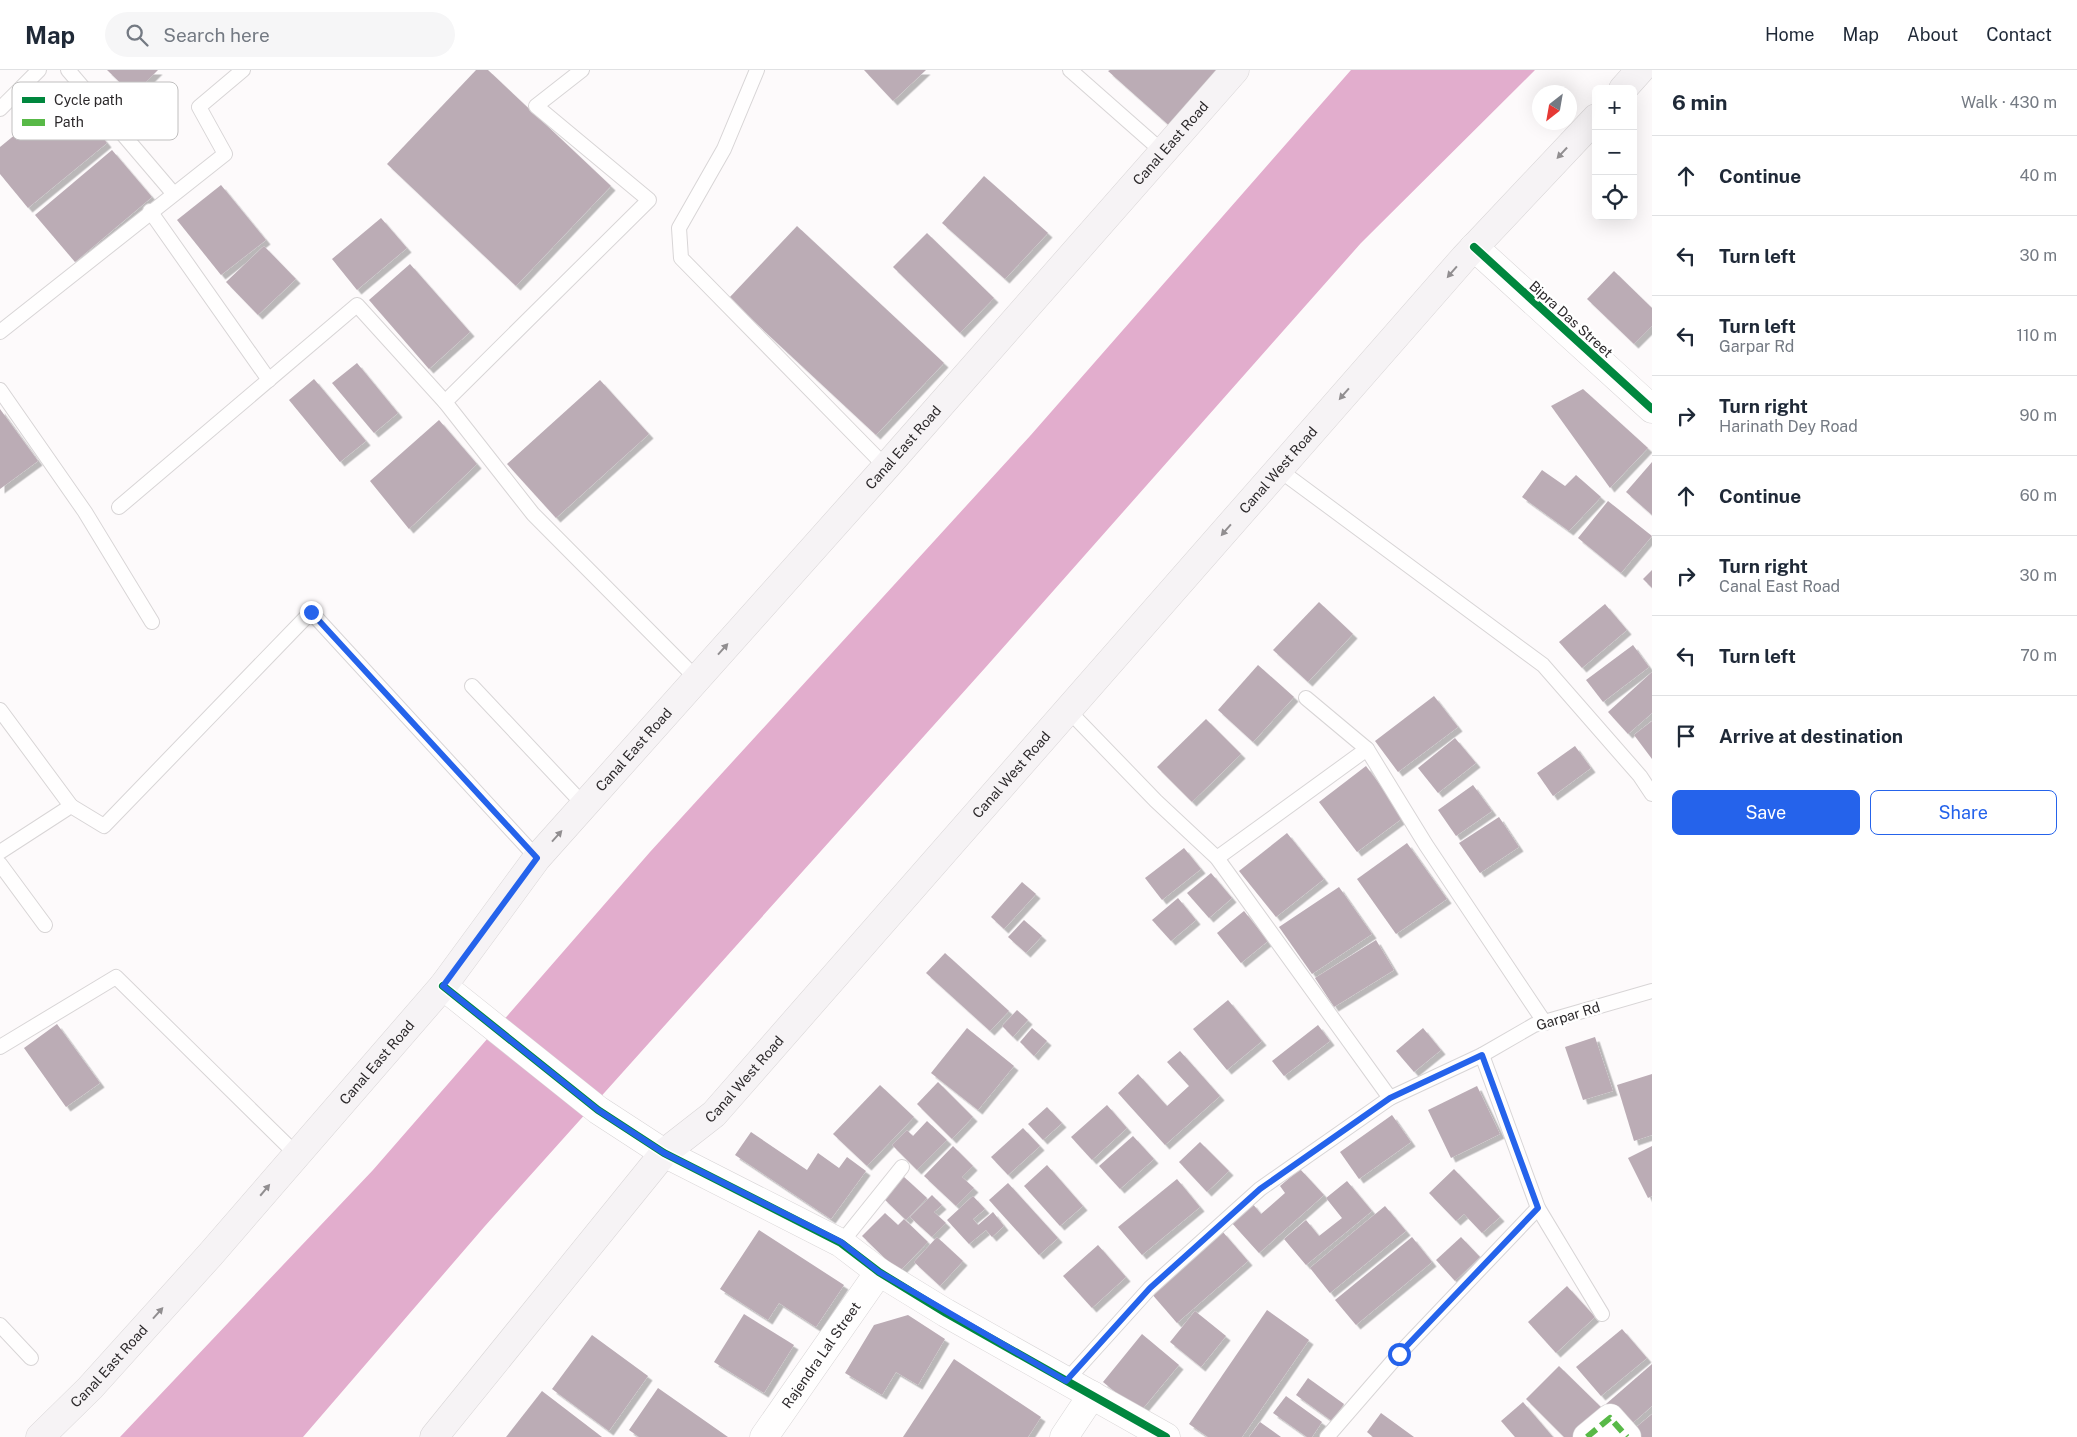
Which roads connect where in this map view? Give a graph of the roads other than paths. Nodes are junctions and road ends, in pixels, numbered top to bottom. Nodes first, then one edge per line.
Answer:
1 (39, 70) edge
2 (68, 70) edge
3 (243, 70) edge
4 (582, 70) edge
5 (757, 70) edge
6 (1235, 70) edge
7 (1640, 70) edge
8 (1073, 71) edge
9 (27, 82) edge
10 (78, 82) edge
11 (1627, 85) edge
12 (12, 97) edge
13 (0, 109) edge
14 (1592, 122) edge
15 (128, 140) edge
16 (1163, 152) junction
17 (173, 193) junction
18 (150, 211) junction
19 (1474, 247) junction
20 (0, 332) edge
21 (269, 380) junction
22 (0, 390) edge
23 (445, 402) junction
24 (1652, 409) edge
25 (886, 467) junction
26 (1278, 470) junction
27 (119, 507) dead end
28 (152, 622) dead end
29 (697, 679) junction
30 (472, 686) dead end
31 (1306, 698) dead end
32 (0, 710) edge
33 (1068, 710) junction
34 (1367, 749) junction
35 (1652, 794) edge
36 (584, 805) junction
37 (71, 806) junction
38 (0, 852) edge
39 (537, 858) junction
40 (1217, 858) junction
41 (0, 864) edge
42 (45, 925) dead end
43 (443, 986) junction
44 (1652, 991) edge
45 (1544, 1023) junction
46 (0, 1047) edge
47 (1482, 1055) junction
48 (1390, 1098) junction
49 (664, 1153) junction
50 (296, 1154) junction
51 (902, 1167) dead end
52 (1538, 1208) junction
53 (841, 1242) junction
54 (879, 1272) junction
55 (1602, 1314) dead end
56 (0, 1325) edge
57 (31, 1358) dead end
58 (1066, 1381) junction
59 (1092, 1395) junction
60 (40, 1437) edge
61 (434, 1437) edge
62 (764, 1437) edge
63 (1064, 1437) edge
64 (1166, 1437) edge
65 (1327, 1437) edge
66 (1587, 1437) edge
67 (1627, 1437) edge

1 - 9 lane
2 - 10 lane
3 - 17 lane
4 - 23 lane
5 - 25 lane
6 - 16 main road, Canal East Road
7 - 11 main road
8 - 16 lane
12 - 13 lane
14 -> 19 main road, Canal West Road
15 - 17 lane
16 - 25 main road, Canal East Road
17 - 18 lane
18 - 20 lane
18 - 21 lane
19 - 24 street, Bipra Das Street
19 -> 26 main road, Canal West Road
21 - 23 lane
21 - 27 lane
22 - 28 lane
23 - 29 lane
29 -> 25 main road, Canal East Road
26 -> 33 main road, Canal West Road
26 - 35 lane
29 - 36 main road, Canal East Road
30 - 36 lane
31 - 34 lane
32 - 37 lane
33 - 40 lane
33 - 49 main road, Canal West Road
34 - 40 lane
34 - 45 lane
39 -> 36 main road, Canal East Road
37 - 38 lane
37 - 39 lane
39 - 43 main road, Canal East Road
40 - 48 lane
41 - 42 lane
43 - 49 street
43 - 50 main road, Canal East Road
44 - 45 lane, Garpar Rd
45 - 47 lane, Garpar Rd
46 - 50 lane
47 - 48 lane, Garpar Rd
47 - 52 lane
48 - 58 lane, Garpar Rd
49 - 53 street
49 - 61 main road, Canal West Road
60 -> 50 main road, Canal East Road
51 - 53 lane
52 - 55 lane
52 - 65 lane
53 - 54 street
54 - 58 street
54 - 62 street, Rajendra Lal Street
56 - 57 lane
58 - 59 street
59 - 63 street
59 - 64 street
66 - 67 street

